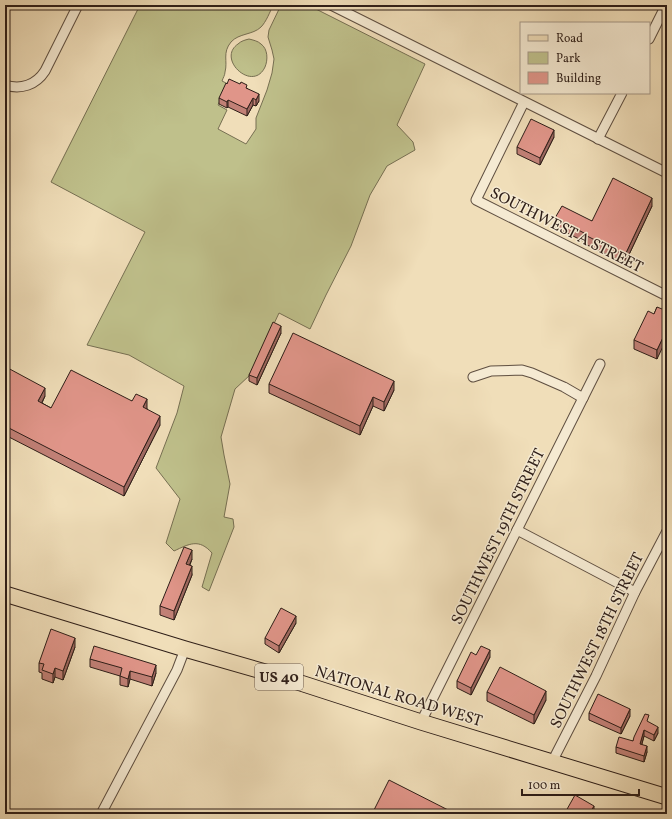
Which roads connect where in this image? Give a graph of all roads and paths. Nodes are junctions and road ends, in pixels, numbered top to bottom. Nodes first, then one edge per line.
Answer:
1 (78, 5) edge
2 (331, 5) edge
3 (666, 5) edge
4 (664, 16) edge
5 (650, 37) edge
6 (5, 85) edge
7 (621, 94) edge
8 (524, 102) junction
9 (598, 139) junction
10 (667, 173) edge
11 (667, 296) edge
12 (600, 364) dead end
13 (473, 377) dead end
14 (583, 398) junction
15 (517, 530) junction
16 (667, 531) edge
17 (635, 592) junction
18 (5, 594) edge
19 (185, 649) junction
20 (422, 722) junction
21 (552, 762) junction
22 (667, 797) edge
23 (101, 814) edge

1 - 6 street
2 - 8 street
3 - 4 street
4 - 5 street
7 - 9 street
8 - 9 street
8 - 11 street, SOUTHWEST A STREET
9 - 10 street
12 - 14 street, SOUTHWEST 19TH STREET
13 - 14 street
14 - 15 street, SOUTHWEST 19TH STREET
15 - 17 street
15 - 20 street, SOUTHWEST 19TH STREET
16 - 17 street, SOUTHWEST 18TH STREET
17 - 21 street, SOUTHWEST 18TH STREET
18 - 19 main road, NATIONAL ROAD WEST / US 40
19 - 20 main road, NATIONAL ROAD WEST / US 40
19 - 23 street
20 - 21 main road, NATIONAL ROAD WEST / US 40
21 - 22 main road, NATIONAL ROAD WEST / US 40

